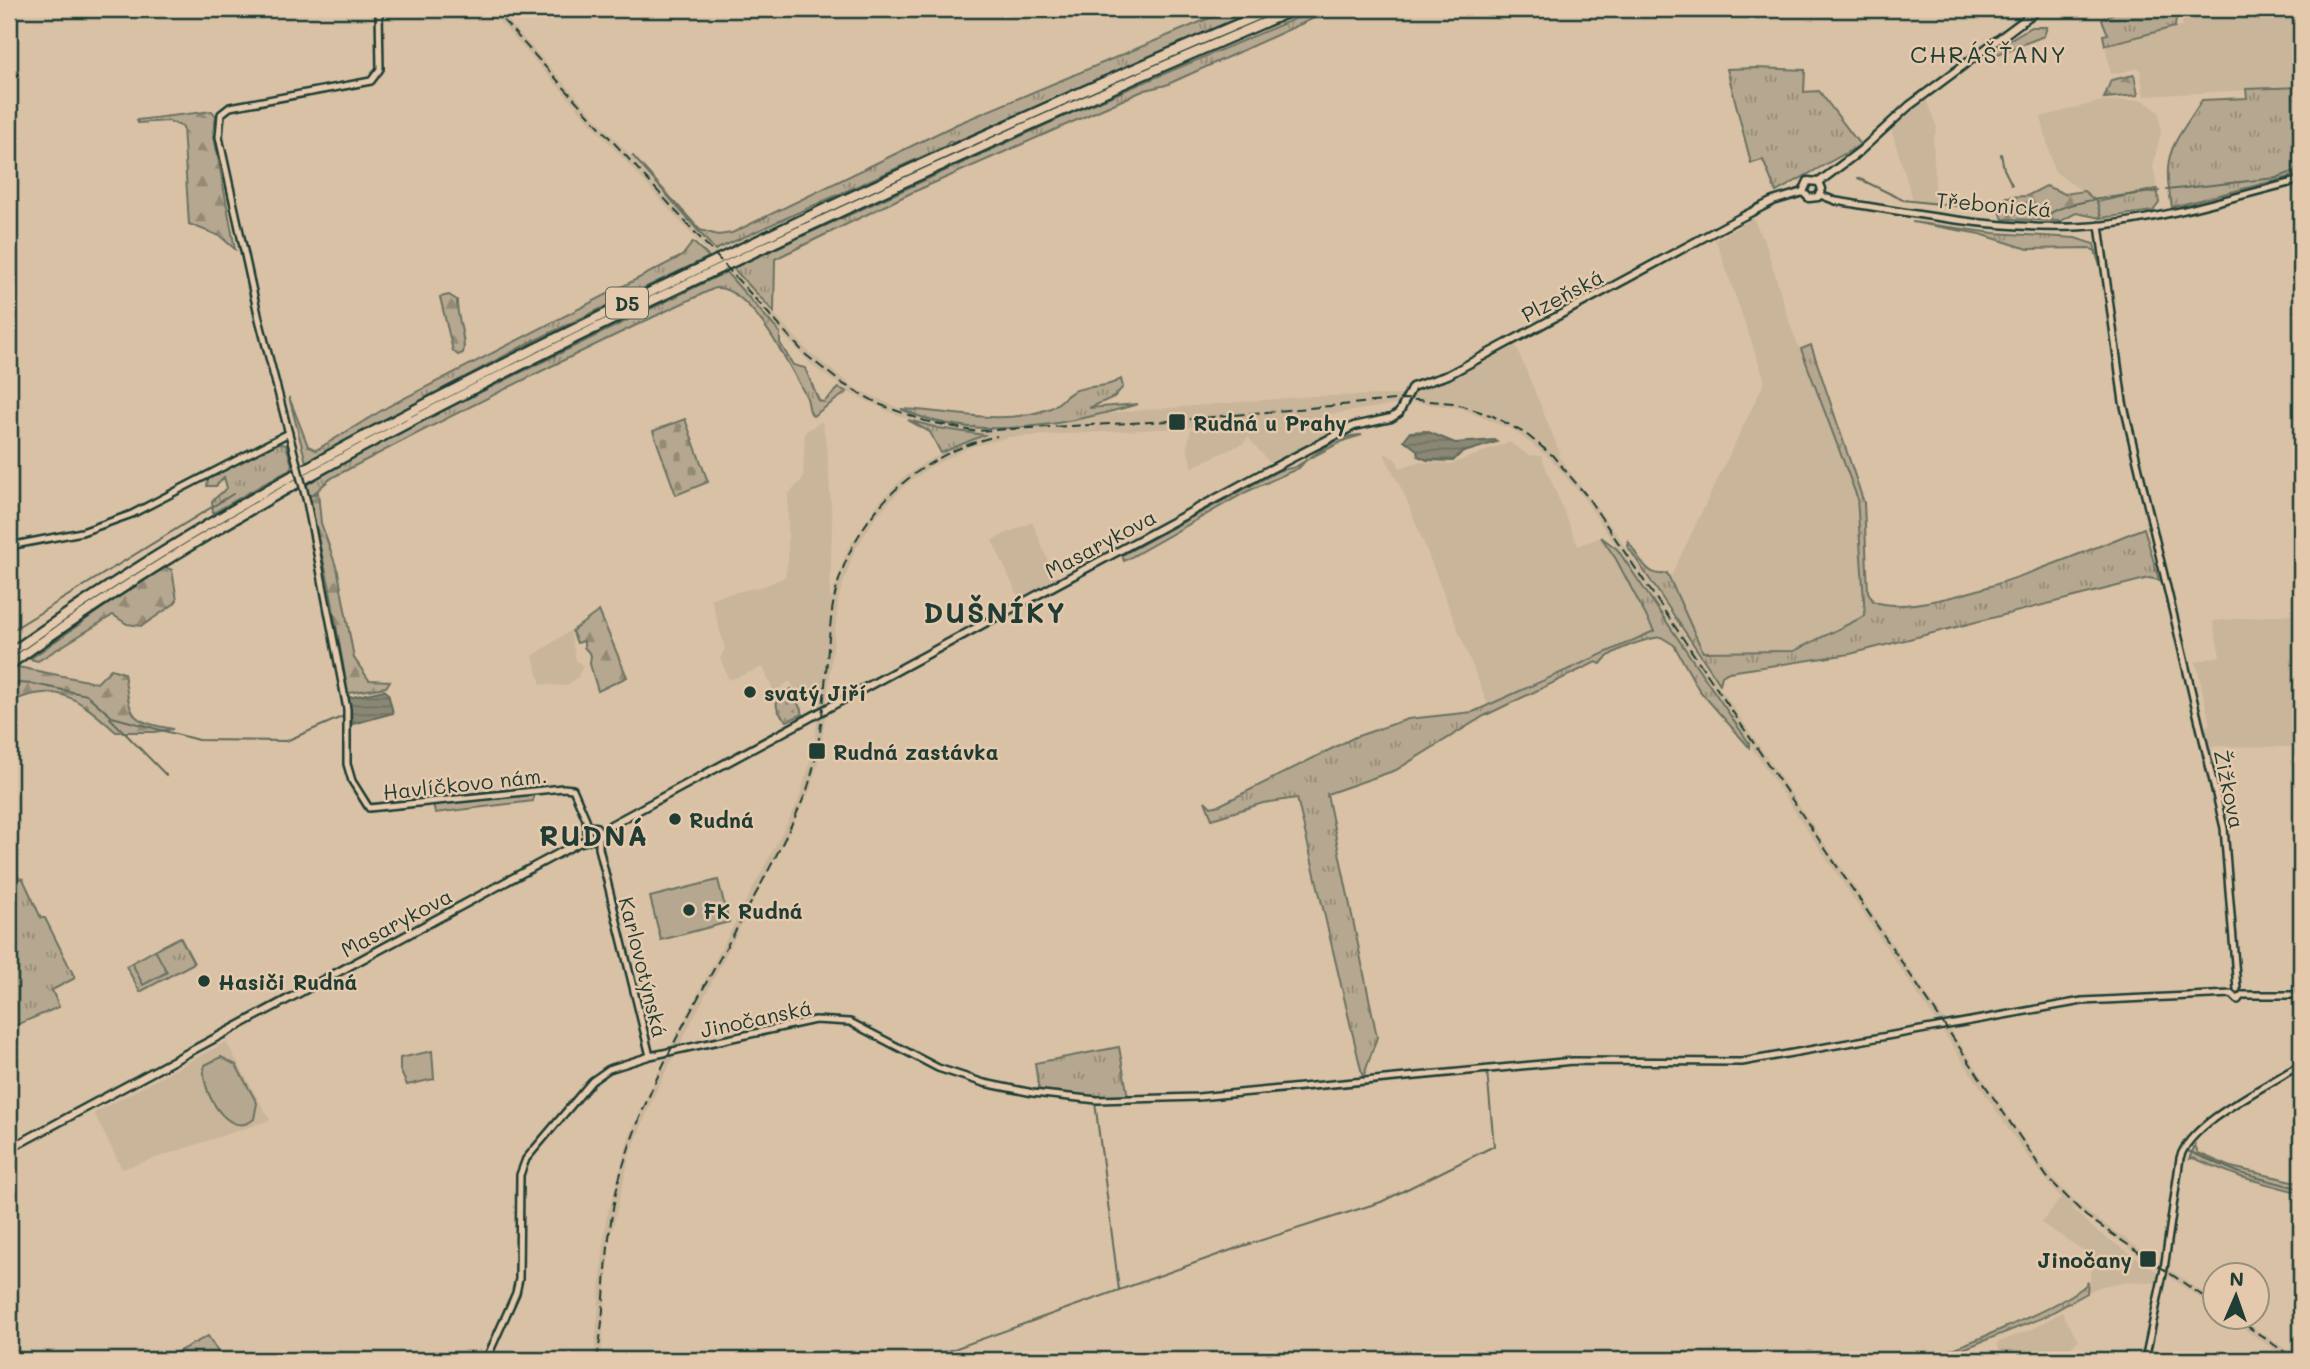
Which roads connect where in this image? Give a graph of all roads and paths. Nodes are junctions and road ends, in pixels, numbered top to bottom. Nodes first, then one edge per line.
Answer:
1 (379, 9) edge
2 (1273, 9) edge
3 (1296, 9) edge
4 (2039, 9) edge
5 (2301, 180) edge
6 (1819, 183) junction
7 (1803, 192) junction
8 (1820, 195) junction
9 (2099, 225) junction
10 (1346, 430) joint
11 (289, 433) junction
12 (11, 545) edge
13 (9, 654) edge
14 (9, 665) edge
15 (593, 833) junction
16 (2234, 992) junction
17 (2301, 995) edge
18 (650, 1056) junction
19 (2301, 1064) edge
20 (9, 1149) edge
21 (486, 1360) edge
22 (2145, 1360) edge

1 - 11 street
2 - 13 highway, D5
3 - 14 highway, D5
4 - 6 main road, Plzeňská
5 - 9 street, Třebonická
6 - 7 main road, Plzeňská
6 - 8 main road
7 - 8 main road, Plzeňská
7 - 10 main road, Plzeňská
8 - 9 street, Třebonická
9 - 16 street, Žižkova
10 - 15 main road, Masarykova
11 - 12 street
11 - 15 street, Havlíčkovo nám., bridge
15 - 18 street, Karlovotýnská
15 - 20 main road, Masarykova
16 - 17 street
16 - 18 street, Jinočanská
18 - 21 street, Karlovotýnská
19 - 22 street

